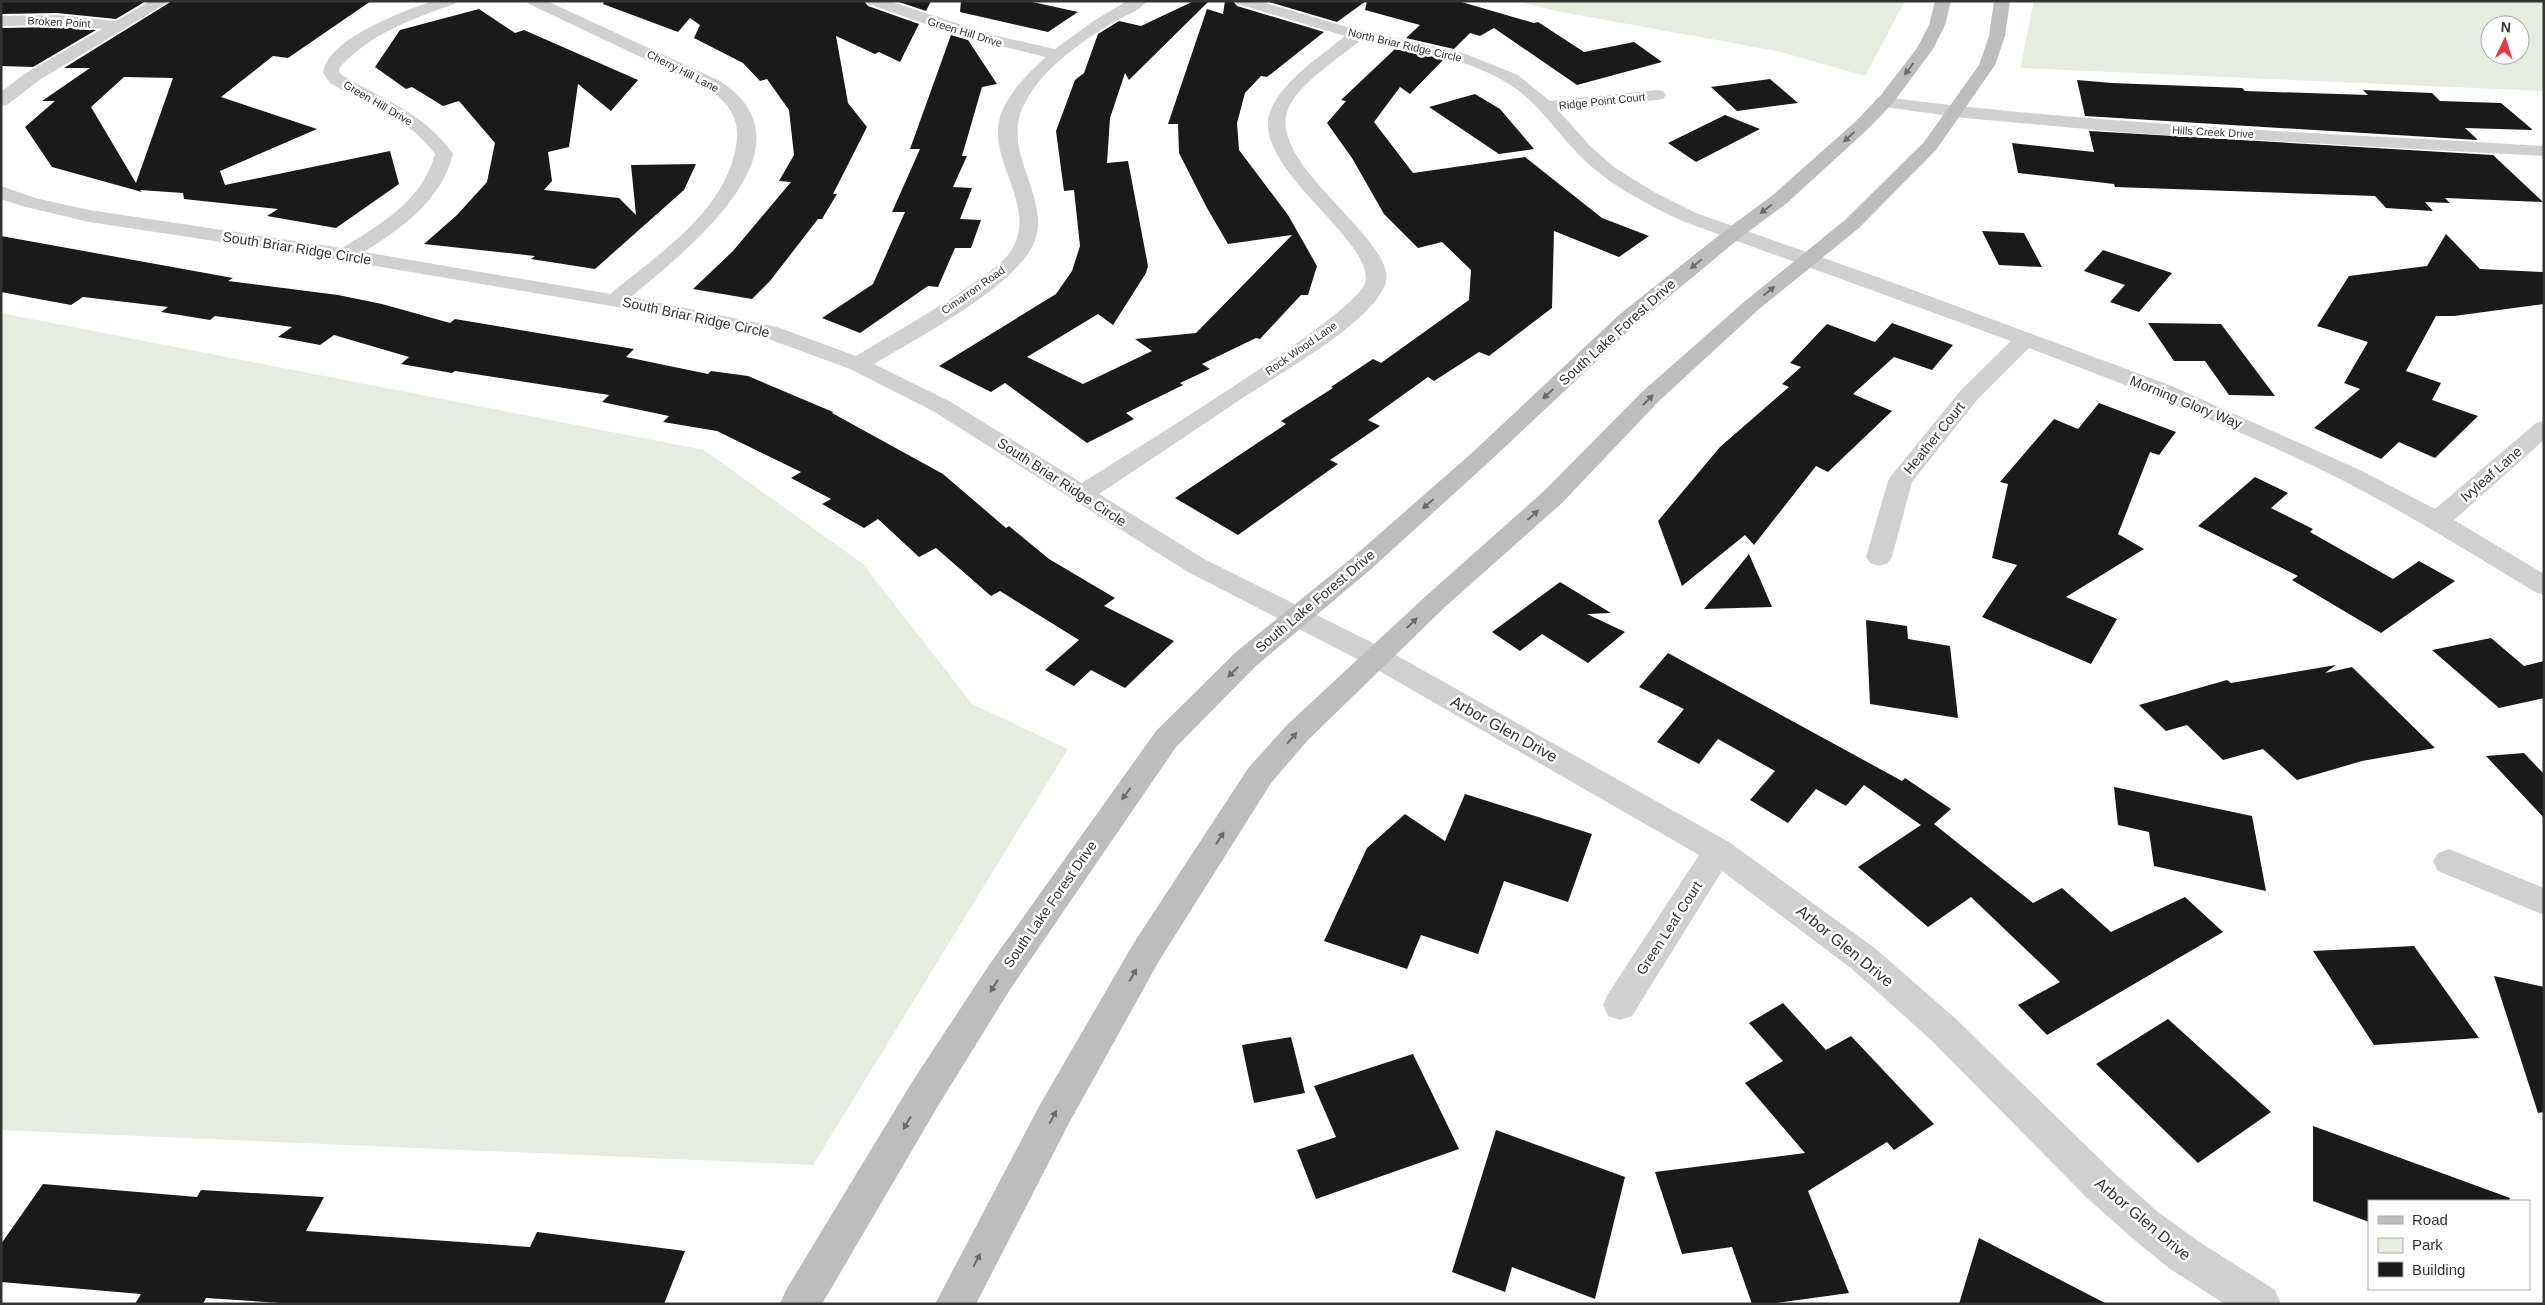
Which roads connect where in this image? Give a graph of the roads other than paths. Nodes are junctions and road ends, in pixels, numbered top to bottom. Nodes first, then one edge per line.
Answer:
1 (162, 1) edge
2 (449, 1) edge
3 (534, 1) edge
4 (874, 1) edge
5 (1138, 1) edge
6 (1243, 1) edge
7 (1944, 1) edge
8 (2002, 1) edge
9 (1, 21) edge
10 (117, 26) junction
11 (1358, 34) junction
12 (1058, 54) junction
13 (1657, 95) dead end
14 (1, 101) edge
15 (1884, 102) junction
16 (1547, 107) junction
17 (1955, 112) junction
18 (2544, 151) edge
19 (1, 192) edge
20 (1734, 233) junction
21 (346, 255) junction
22 (1809, 259) junction
23 (615, 300) junction
24 (2024, 340) junction
25 (858, 364) junction
26 (2544, 428) edge
27 (1081, 495) junction
28 (2437, 521) junction
29 (1879, 557) dead end
30 (2544, 586) edge
31 (1295, 616) junction
32 (1378, 657) junction
33 (1718, 851) junction
34 (2449, 862) dead end
35 (2544, 902) edge
36 (1620, 1005) dead end
37 (800, 1304) edge
38 (955, 1304) edge
39 (2260, 1304) edge

1 - 10 street
2 - 21 street, Green Hill Drive
3 - 23 street, Cherry Hill Lane
4 - 12 street, Green Hill Drive
5 - 12 street, Cimarron Road
6 - 11 street, North Briar Ridge Circle
7 -> 15 main road, South Lake Forest Drive
8 - 17 main road
9 - 10 street, Broken Point
10 - 14 street
11 - 16 street, North Briar Ridge Circle
11 - 27 street, Rock Wood Lane
12 - 25 street, Cimarron Road
13 - 16 street, Ridge Point Court
15 - 17 street, Hills Creek Drive
15 -> 20 main road, South Lake Forest Drive
16 - 20 street, North Briar Ridge Circle
17 - 18 street, Hills Creek Drive
17 - 22 main road
19 - 21 street, South Briar Ridge Circle
20 - 22 street, North Briar Ridge Circle
20 -> 31 main road, South Lake Forest Drive
21 - 23 street, South Briar Ridge Circle
22 - 24 street, Morning Glory Way
32 -> 22 main road
23 - 25 street, South Briar Ridge Circle
24 - 28 street, Morning Glory Way
24 - 29 street, Heather Court
25 - 27 street, South Briar Ridge Circle
26 - 28 street, Ivyleaf Lane
27 - 31 street, South Briar Ridge Circle
28 - 30 street, Morning Glory Way
31 - 32 street, South Briar Ridge Circle
31 -> 37 main road, South Lake Forest Drive
32 - 33 street, Arbor Glen Drive
38 -> 32 main road
33 - 36 street, Green Leaf Court
33 - 39 street, Arbor Glen Drive
34 - 35 street

